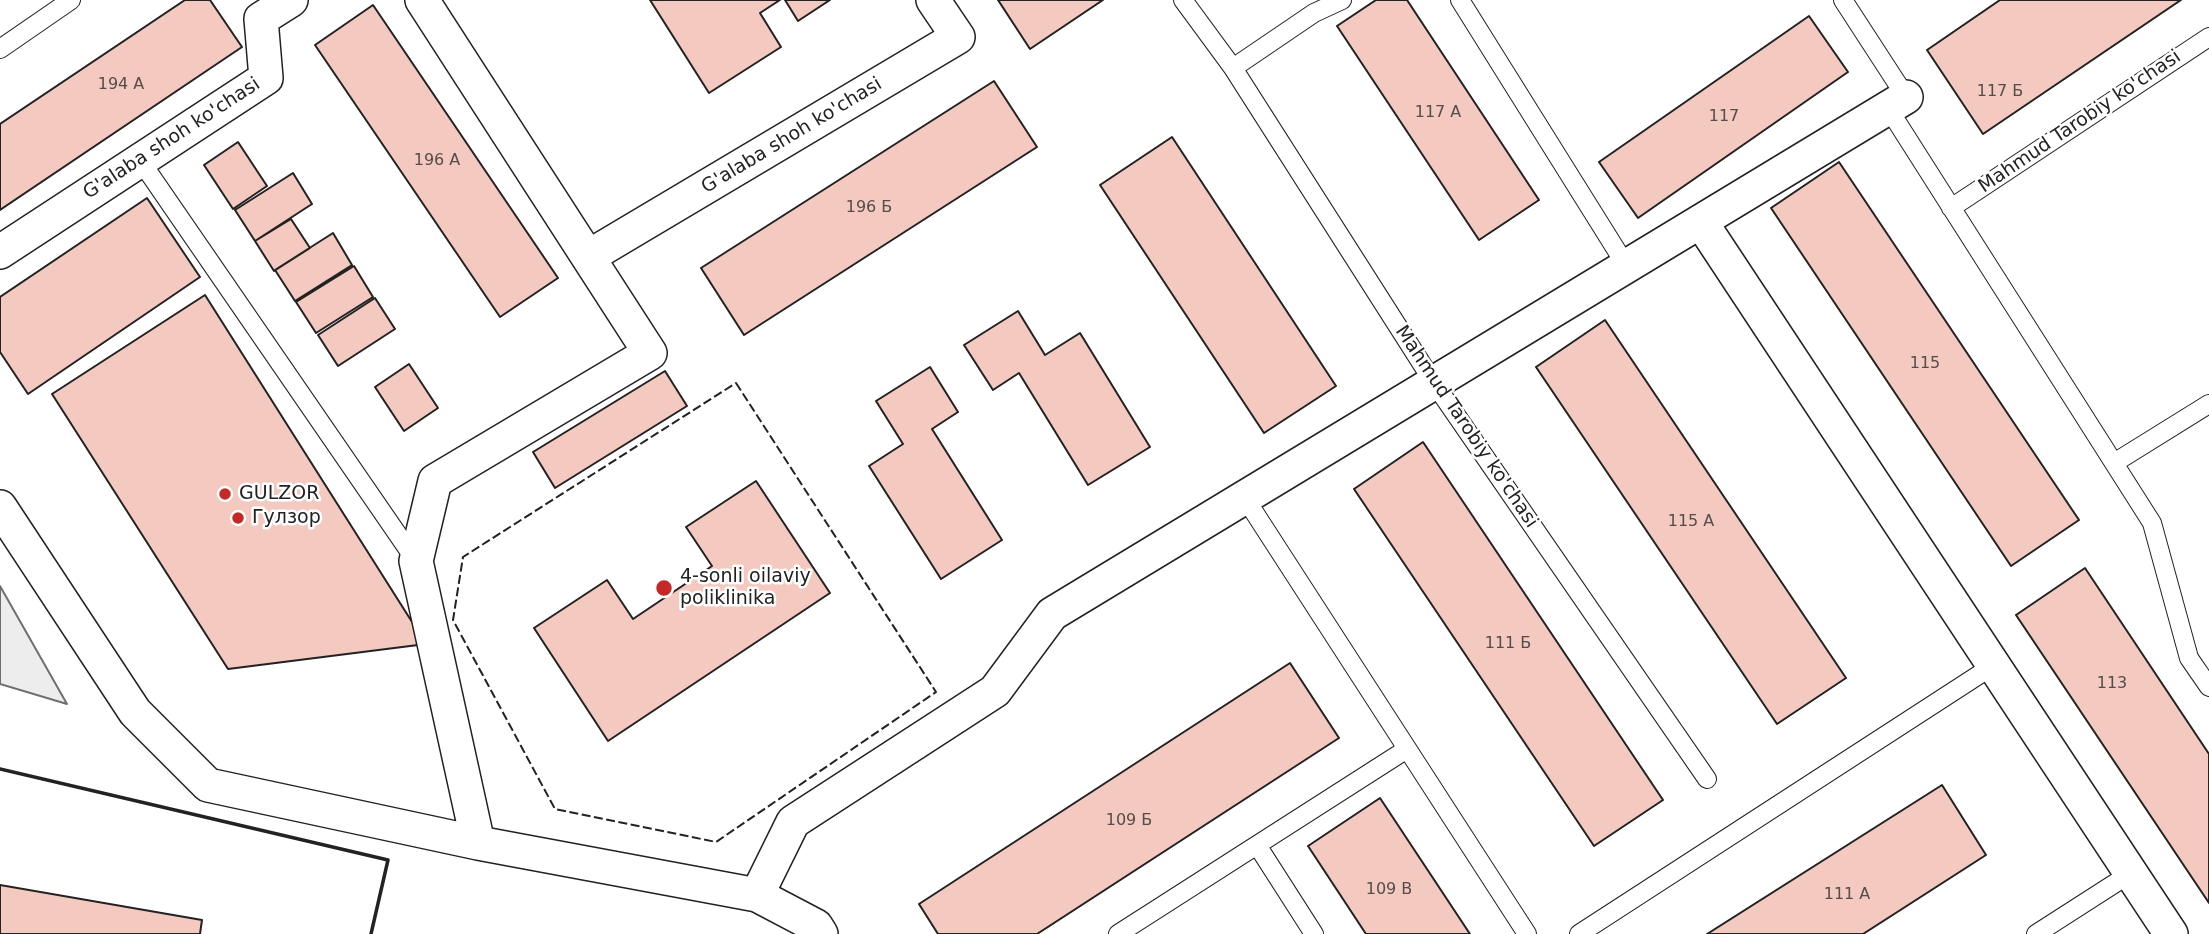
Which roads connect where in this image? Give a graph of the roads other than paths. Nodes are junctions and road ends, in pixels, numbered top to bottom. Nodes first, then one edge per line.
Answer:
1 (71, 0) edge
2 (291, 0) edge
3 (422, 0) edge
4 (933, 0) edge
5 (1183, 0) edge
6 (1342, 0) edge
7 (1460, 0) edge
8 (1843, 0) edge
9 (2209, 37) edge
10 (0, 49) edge
11 (1233, 68) junction
12 (1897, 102) junction
13 (140, 160) junction
14 (1951, 208) junction
15 (1701, 222) junction
16 (0, 252) edge
17 (588, 257) junction
18 (1627, 267) junction
19 (1434, 383) junction
20 (2209, 404) edge
21 (2114, 463) junction
22 (1245, 498) junction
23 (0, 507) edge
24 (416, 561) junction
25 (1994, 665) junction
26 (2209, 687) edge
27 (1407, 750) junction
28 (1707, 779) dead end
29 (478, 843) junction
30 (1256, 845) junction
31 (2131, 873) junction
32 (757, 895) junction
33 (821, 934) edge
34 (1118, 934) edge
35 (1314, 934) edge
36 (1527, 934) edge
37 (1578, 934) edge
38 (2036, 934) edge
39 (2171, 934) edge

1 - 10 lane
2 - 13 street, G'alaba shoh ko'chasi
3 - 17 street
4 - 17 street, G'alaba shoh ko'chasi
5 - 11 lane, Mahmud Tarobiy ko'chasi
6 - 11 lane
7 - 18 lane
8 - 12 lane
9 - 14 lane, Mahmud Tarobiy ko'chasi
11 - 19 lane, Mahmud Tarobiy ko'chasi
12 - 14 lane
12 - 15 street
13 - 16 street, G'alaba shoh ko'chasi
13 - 24 lane
14 - 21 lane
15 - 18 street
15 - 25 street
17 - 24 street
18 - 19 street
19 - 22 street
19 - 28 lane, Mahmud Tarobiy ko'chasi
20 - 21 lane
21 - 26 lane
22 - 27 lane
22 - 32 street
23 - 29 street
24 - 29 street
25 - 31 street
25 - 37 lane
27 - 30 lane
27 - 36 lane
29 - 32 street
30 - 34 lane
30 - 35 lane
31 - 38 lane
31 - 39 street
32 - 33 street

